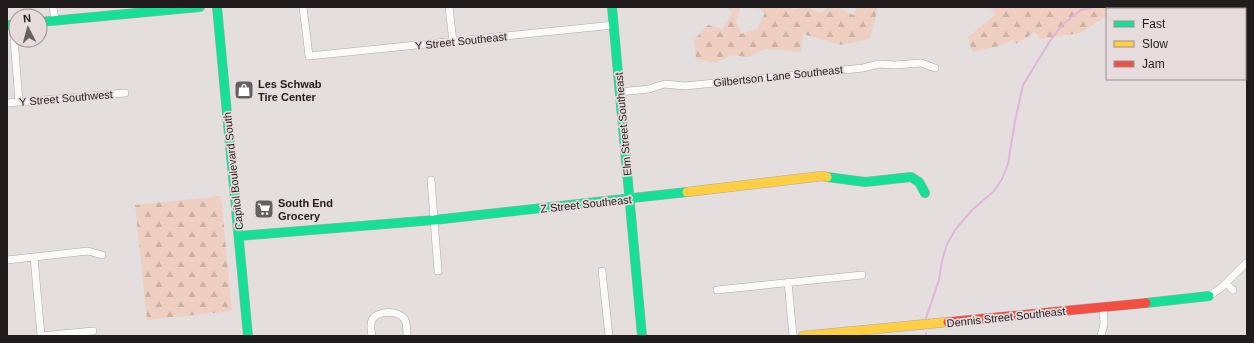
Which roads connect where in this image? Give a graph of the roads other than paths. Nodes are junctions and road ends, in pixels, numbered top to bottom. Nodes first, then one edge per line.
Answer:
1 (53, 7) edge
2 (200, 7) edge
3 (217, 7) edge
4 (303, 7) edge
5 (449, 7) edge
6 (612, 7) edge
7 (55, 20) junction
8 (48, 21) edge
9 (614, 25) junction
10 (453, 42) junction
11 (14, 48) edge
12 (935, 68) dead end
13 (620, 92) junction
14 (125, 93) dead end
15 (19, 102) junction
16 (7, 104) edge
17 (431, 180) dead end
18 (925, 193) dead end
19 (630, 200) junction
20 (434, 220) junction
21 (239, 236) junction
22 (102, 255) dead end
23 (34, 257) junction
24 (7, 260) edge
25 (1246, 263) edge
26 (438, 271) dead end
27 (602, 271) dead end
28 (862, 275) dead end
29 (788, 282) junction
30 (1226, 283) junction
31 (717, 290) dead end
32 (1233, 290) dead end
33 (1209, 296) joint
34 (1103, 307) junction
35 (93, 331) dead end
36 (41, 336) edge
37 (248, 336) edge
38 (372, 336) edge
39 (407, 336) edge
40 (609, 336) edge
41 (642, 336) edge
42 (793, 336) edge
43 (803, 336) edge
44 (1102, 336) edge

1 - 7 street
2 - 7 street
3 - 21 street, Capitol Boulevard South
4 - 10 street, Y Street Southeast
5 - 10 street
6 - 9 street, Elm Street Southeast
7 - 8 street
9 - 10 street, Y Street Southeast
9 - 13 street, Elm Street Southeast
11 - 15 street
12 - 13 street, Gilbertson Lane Southeast
13 - 19 street, Elm Street Southeast
14 - 15 street, Y Street Southwest
15 - 16 street, Y Street Southwest
17 - 20 street
18 - 19 street, Z Street Southeast
19 - 20 street, Z Street Southeast
19 - 41 street, Elm Street Southeast
20 - 21 street, Z Street Southeast
20 - 26 street
21 - 37 street, Capitol Boulevard South
22 - 23 street
23 - 24 street
23 - 36 street
25 - 30 street
27 - 40 street
28 - 29 street
29 - 31 street
29 - 42 street
30 - 32 street
30 - 33 street
33 - 34 street, Dennis Street Southeast
34 - 43 street, Dennis Street Southeast
34 - 44 street
35 - 36 street
38 - 39 street

